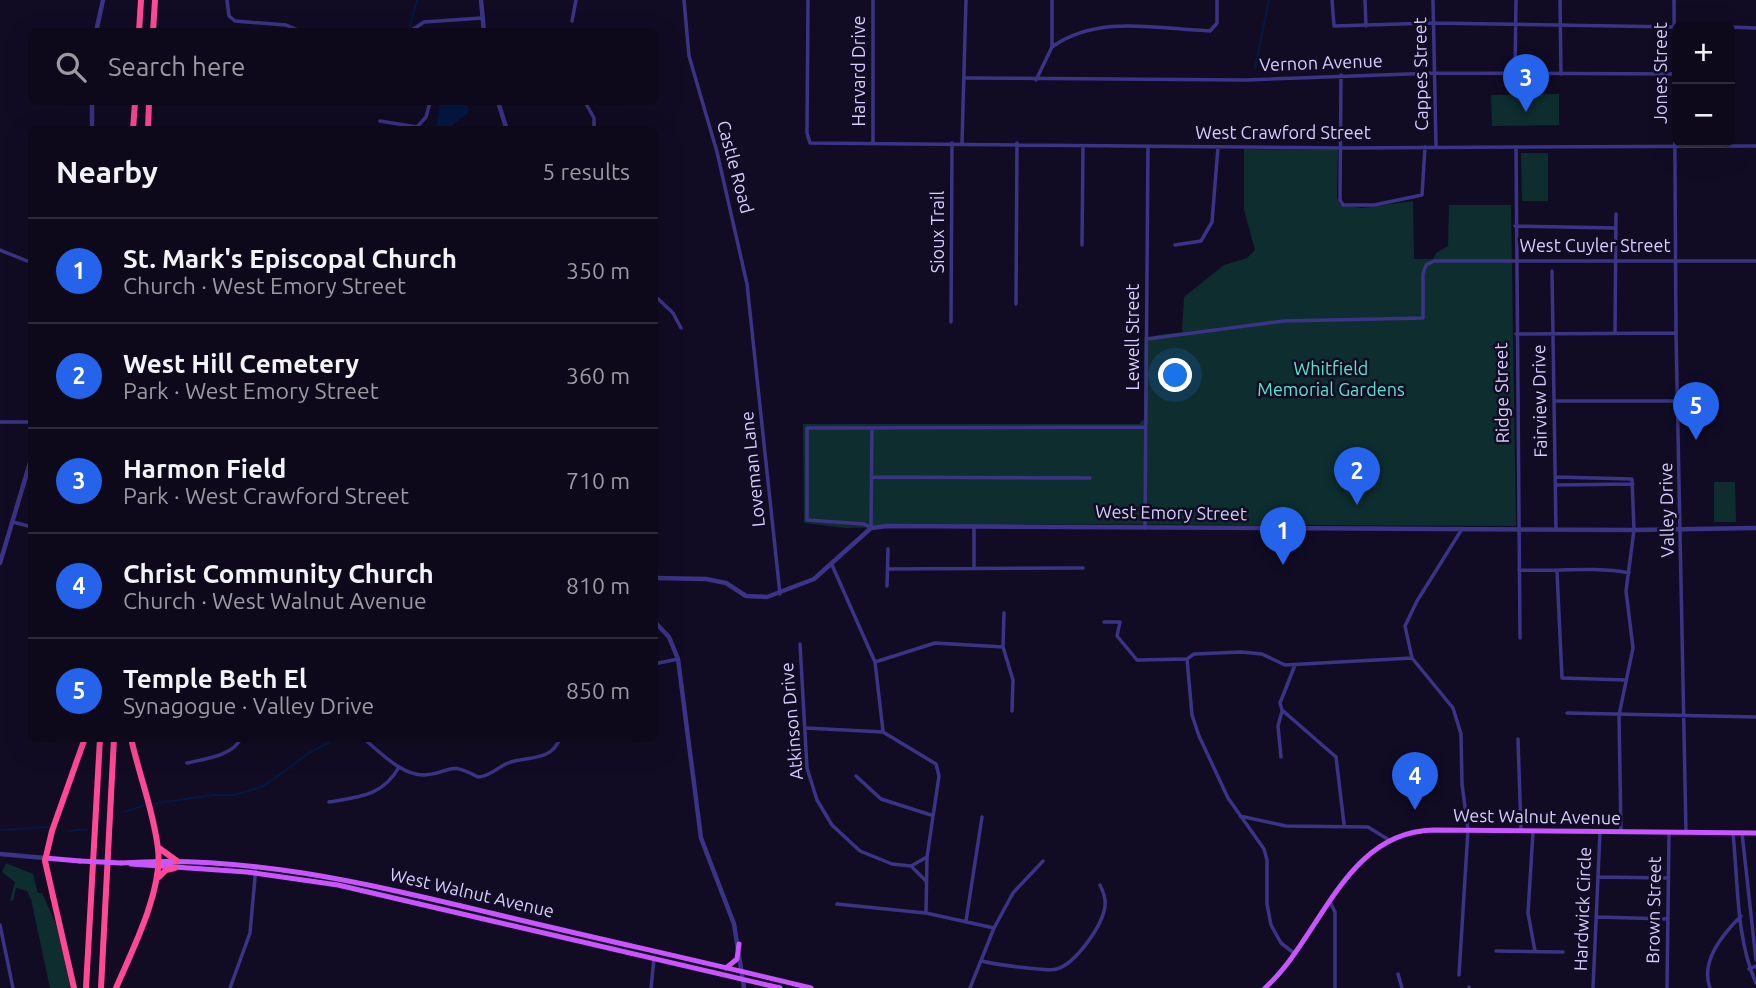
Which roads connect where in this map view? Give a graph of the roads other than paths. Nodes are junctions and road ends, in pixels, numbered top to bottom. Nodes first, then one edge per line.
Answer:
1 (103, 0) edge
2 (141, 0) edge
3 (155, 0) edge
4 (227, 0) edge
5 (481, 0) edge
6 (576, 0) edge
7 (684, 0) edge
8 (808, 0) edge
9 (873, 0) edge
10 (967, 0) edge
11 (1052, 0) edge
12 (1217, 0) edge
13 (1332, 0) edge
14 (1365, 0) edge
15 (1433, 0) edge
16 (1516, 0) edge
17 (1560, 0) edge
18 (1674, 0) edge
19 (482, 18) junction
20 (572, 21) dead end
21 (1676, 21) edge
22 (1433, 23) junction
23 (1366, 26) junction
24 (1516, 26) junction
25 (1560, 26) junction
26 (1672, 27) edge
27 (1735, 27) edge
28 (1756, 27) edge
29 (97, 28) edge
30 (139, 28) edge
31 (153, 28) edge
32 (293, 28) edge
33 (413, 28) edge
34 (483, 28) edge
35 (1052, 47) junction
36 (1437, 73) junction
37 (1515, 74) junction
38 (1561, 74) junction
39 (1672, 74) edge
40 (1340, 75) junction
41 (966, 78) junction
42 (1036, 79) junction
43 (92, 105) edge
44 (135, 105) edge
45 (149, 105) edge
46 (429, 105) edge
47 (499, 105) edge
48 (586, 105) edge
49 (380, 121) dead end
50 (92, 126) edge
51 (133, 126) edge
52 (148, 126) edge
53 (411, 126) edge
54 (418, 126) edge
55 (506, 126) edge
56 (594, 126) edge
57 (873, 143) junction
58 (952, 143) junction
59 (962, 143) junction
60 (1017, 143) junction
61 (1083, 145) junction
62 (1672, 145) edge
63 (1148, 146) junction
64 (1735, 146) edge
65 (1756, 146) edge
66 (1218, 147) junction
67 (1425, 147) junction
68 (1436, 147) junction
69 (1516, 147) junction
70 (1674, 147) edge
71 (1340, 148) junction
72 (1615, 214) dead end
73 (1515, 226) junction
74 (1615, 228) junction
75 (1082, 245) dead end
76 (1175, 245) dead end
77 (0, 250) edge
78 (1515, 260) junction
79 (1615, 260) junction
80 (1676, 260) junction
81 (28, 261) edge
82 (1756, 261) edge
83 (1552, 271) dead end
84 (658, 299) edge
85 (1016, 304) dead end
86 (951, 322) dead end
87 (681, 328) dead end
88 (1615, 333) junction
89 (1676, 333) junction
90 (1516, 334) junction
91 (1553, 334) junction
92 (1147, 339) junction
93 (753, 342) joint
94 (1554, 401) junction
95 (1678, 401) junction
96 (0, 422) edge
97 (28, 422) edge
98 (1146, 426) junction
99 (872, 429) junction
100 (28, 469) edge
101 (871, 477) junction
102 (1555, 477) junction
103 (1090, 478) dead end
104 (1633, 484) junction
105 (1555, 485) junction
106 (11, 522) junction
107 (28, 526) edge
108 (974, 526) junction
109 (871, 528) junction
110 (1145, 528) junction
111 (1756, 528) edge
112 (1462, 529) junction
113 (1519, 530) junction
114 (1556, 530) junction
115 (1634, 530) junction
116 (1680, 530) junction
117 (888, 549) dead end
118 (0, 564) edge
119 (832, 565) junction
120 (974, 568) junction
121 (1083, 568) dead end
122 (888, 569) junction
123 (1519, 570) junction
124 (1557, 572) junction
125 (1629, 573) junction
126 (658, 578) edge
127 (887, 586) dead end
128 (780, 594) junction
129 (1004, 613) dead end
130 (1104, 622) dead end
131 (658, 625) edge
132 (1520, 638) dead end
133 (800, 644) dead end
134 (1003, 647) junction
135 (1412, 658) junction
136 (678, 659) junction
137 (1187, 659) junction
138 (875, 662) junction
139 (658, 663) edge
140 (1295, 665) junction
141 (1626, 680) junction
142 (1282, 710) junction
143 (1012, 711) dead end
144 (1567, 713) dead end
145 (1619, 715) junction
146 (1684, 716) junction
147 (1756, 717) edge
148 (806, 728) junction
149 (883, 732) junction
150 (1518, 739) dead end
151 (84, 742) edge
152 (100, 742) edge
153 (114, 742) edge
154 (132, 742) edge
155 (239, 742) edge
156 (368, 742) edge
157 (558, 742) edge
158 (1281, 757) dead end
159 (187, 763) dead end
160 (399, 767) junction
161 (856, 776) dead end
162 (329, 802) dead end
163 (931, 815) junction
164 (1240, 816) junction
165 (982, 817) dead end
166 (1344, 824) junction
167 (1468, 830) junction
168 (1521, 831) junction
169 (1533, 831) junction
170 (1600, 832) junction
171 (1621, 832) junction
172 (1669, 832) junction
173 (1686, 832) junction
174 (1733, 833) junction
175 (1742, 833) junction
176 (1756, 833) edge
177 (1388, 840) junction
178 (158, 848) junction
179 (0, 854) edge
180 (927, 857) junction
181 (46, 858) junction
182 (1043, 860) dead end
183 (159, 864) junction
184 (176, 865) junction
185 (256, 866) junction
186 (911, 866) junction
187 (255, 874) junction
188 (1598, 877) junction
189 (1668, 878) junction
190 (156, 881) junction
191 (926, 881) junction
192 (375, 885) junction
193 (1100, 885) dead end
194 (375, 892) junction
195 (1330, 902) junction
196 (837, 904) dead end
197 (926, 913) junction
198 (1741, 916) junction
199 (1597, 917) junction
200 (1668, 919) junction
201 (966, 922) junction
202 (0, 925) edge
203 (994, 928) junction
204 (739, 944) junction
205 (1496, 951) dead end
206 (1535, 951) junction
207 (1563, 952) dead end
208 (1295, 954) junction
209 (654, 958) junction
210 (1756, 960) edge
211 (982, 961) junction
212 (1756, 966) edge
213 (726, 968) junction
214 (1749, 969) junction
215 (742, 972) junction
216 (1398, 974) dead end
217 (1459, 975) dead end
218 (743, 979) junction
219 (757, 983) junction
220 (1756, 983) edge
221 (13, 988) edge
222 (74, 988) edge
223 (86, 988) edge
224 (101, 988) edge
225 (116, 988) edge
226 (230, 988) edge
227 (651, 988) edge
228 (746, 988) edge
229 (780, 988) edge
230 (811, 988) edge
231 (970, 988) edge
232 (1265, 988) edge
233 (1335, 988) edge
234 (1402, 988) edge
235 (1593, 988) edge
236 (1667, 988) edge
237 (1710, 988) edge

1 - 29 street
2 - 30 highway
3 - 31 highway
4 - 32 street
5 - 19 street
6 - 20 street
7 - 93 street, Castle Road
8 - 57 street, West Crawford Street
9 - 57 street, Harvard Drive
10 - 41 street
11 - 35 street
12 - 35 street
13 - 23 street
14 - 23 street
15 - 22 street, Cappes Street
16 - 24 street
17 - 25 street
18 - 21 street, Jones Street
19 - 33 street
19 - 34 street
22 - 23 street
22 - 24 street
22 - 36 street, Cappes Street
24 - 25 street
24 - 37 street
25 - 26 street
25 - 38 street
27 - 28 street
35 - 42 street
36 - 37 street, Vernon Avenue
36 - 40 street, Vernon Avenue
36 - 68 street, Cappes Street
37 - 38 street, Vernon Avenue
38 - 39 street, Vernon Avenue
40 - 42 street, Vernon Avenue
40 - 71 street
41 - 42 street, Vernon Avenue
41 - 59 street
43 - 50 street
44 - 51 highway
45 - 52 highway
46 - 54 street
47 - 55 street
48 - 56 street
49 - 53 street
57 - 58 street, West Crawford Street
58 - 59 street, West Crawford Street
58 - 86 street, Sioux Trail
59 - 60 street, West Crawford Street
60 - 61 street, West Crawford Street
60 - 85 street
61 - 63 street, West Crawford Street
61 - 75 street
62 - 69 street, West Crawford Street
63 - 66 street, West Crawford Street
63 - 92 street, Lewell Street
64 - 65 street, West Crawford Street
66 - 71 street, West Crawford Street
66 - 76 street
67 - 68 street, West Crawford Street
67 - 71 street, West Crawford Street
67 - 71 street
68 - 69 street, West Crawford Street
69 - 73 street, Ridge Street
70 - 80 street, Valley Drive
72 - 74 street
73 - 74 street
73 - 78 street, Ridge Street
74 - 79 street
77 - 81 street
78 - 79 street, West Cuyler Street
78 - 90 street, Ridge Street
78 - 92 street, West Cuyler Street
79 - 80 street, West Cuyler Street
79 - 88 street
80 - 82 street, West Cuyler Street
80 - 89 street, Valley Drive
83 - 91 street, Fairview Drive
84 - 87 street
88 - 89 street
88 - 91 street
89 - 95 street, Valley Drive
90 - 91 street
90 - 113 street, Ridge Street
91 - 94 street, Fairview Drive
92 - 98 street, Lewell Street
93 - 128 street, Loveman Lane
94 - 95 street
94 - 102 street, Fairview Drive
95 - 116 street, Valley Drive
96 - 97 street
98 - 99 street
98 - 110 street, Lewell Street
99 - 101 street
99 - 109 street
100 - 106 street
101 - 103 street
101 - 109 street
102 - 104 street
102 - 105 street, Fairview Drive
104 - 105 street
104 - 115 street
105 - 114 street, Fairview Drive
106 - 107 street
106 - 118 street
108 - 109 street, West Emory Street
108 - 110 street, West Emory Street
108 - 120 street
109 - 119 street
110 - 112 street, West Emory Street
111 - 116 street, West Emory Street
112 - 113 street, West Emory Street
112 - 135 street
113 - 114 street, West Emory Street
113 - 123 street, Ridge Street
114 - 115 street, West Emory Street
115 - 116 street, West Emory Street
115 - 125 street
116 - 146 street, Valley Drive
117 - 122 street
119 - 128 street
119 - 138 street
120 - 121 street
120 - 122 street
122 - 127 street
123 - 124 street
123 - 132 street, Ridge Street
124 - 125 street
124 - 141 street
125 - 141 street
126 - 128 street
129 - 134 street
130 - 137 street
131 - 136 street
133 - 148 street, Atkinson Drive
134 - 138 street
134 - 143 street
135 - 140 street
135 - 167 street
136 - 139 street
136 - 204 street
137 - 140 street
137 - 164 street
138 - 149 street
140 - 142 street
141 - 145 street
142 - 158 street
142 - 166 street
144 - 145 street
145 - 146 street
145 - 171 street
146 - 147 street
146 - 173 street, Valley Drive
148 - 149 street
148 - 186 street, Atkinson Drive
149 - 163 street
150 - 168 street
151 - 181 highway
152 - 223 highway
153 - 224 highway
154 - 178 highway
155 - 159 street
156 - 160 street
157 - 160 street
160 - 162 street
161 - 163 street
163 - 180 street
164 - 166 street
164 - 208 street
165 - 201 street
166 - 177 street
167 - 168 main road, West Walnut Avenue
167 - 177 main road, West Walnut Avenue
167 - 217 street
168 - 169 main road, West Walnut Avenue
169 - 170 main road, West Walnut Avenue
169 - 206 street
170 - 171 main road, West Walnut Avenue
170 - 188 street, Hardwick Circle
171 - 172 main road, West Walnut Avenue
172 - 173 main road, West Walnut Avenue
172 - 189 street, Brown Street
173 - 174 main road, West Walnut Avenue
174 - 175 main road, West Walnut Avenue
174 - 198 street
175 - 176 main road, West Walnut Avenue
175 - 210 street
177 - 195 main road, West Walnut Avenue
178 - 183 highway
178 - 184 highway
179 - 181 street
180 - 186 street
180 - 191 street
181 - 183 main road, West Walnut Avenue, bridge
181 - 222 highway
182 - 203 street
183 - 184 main road, West Walnut Avenue
183 - 190 highway
184 - 185 main road, West Walnut Avenue
184 - 187 main road, West Walnut Avenue
184 - 190 highway
185 - 187 street
185 - 192 main road, West Walnut Avenue
186 - 191 street
187 - 194 main road, West Walnut Avenue
187 - 226 street
188 - 189 street
188 - 199 street, Hardwick Circle
189 - 200 street, Brown Street
190 - 225 highway
191 - 197 street
192 - 194 street
192 - 213 main road, West Walnut Avenue
193 - 211 street
194 - 209 main road, West Walnut Avenue
195 - 208 main road, West Walnut Avenue
195 - 233 street
196 - 197 street
197 - 201 street
198 - 214 street
198 - 237 street
199 - 200 street
199 - 235 street, Hardwick Circle
200 - 236 street, Brown Street
201 - 203 street
202 - 221 street
203 - 211 street
204 - 213 main road
204 - 215 street
205 - 206 street
206 - 207 street
208 - 232 main road, West Walnut Avenue
209 - 218 main road, West Walnut Avenue
209 - 227 street
211 - 231 street
212 - 214 street
213 - 215 main road, West Walnut Avenue
214 - 220 street
215 - 218 street
215 - 230 main road, West Walnut Avenue
216 - 234 street
218 - 219 main road, West Walnut Avenue
218 - 228 street
219 - 228 main road
219 - 229 main road, West Walnut Avenue

